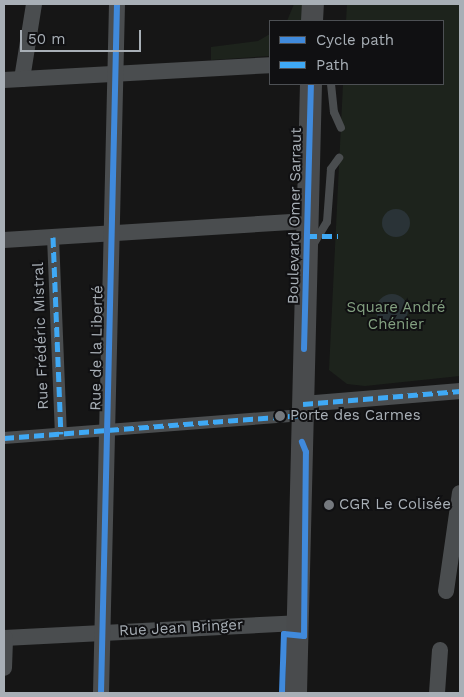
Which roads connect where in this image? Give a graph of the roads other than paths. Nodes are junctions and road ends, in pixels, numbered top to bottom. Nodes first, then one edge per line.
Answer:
1 (34, 4) edge
2 (118, 4) edge
3 (312, 4) edge
4 (312, 20) edge
5 (269, 65) edge
6 (116, 74) junction
7 (22, 79) junction
8 (4, 80) edge
9 (311, 85) edge
10 (331, 85) edge
11 (341, 128) dead end
12 (339, 158) dead end
13 (307, 221) junction
14 (112, 233) junction
15 (53, 237) junction
16 (4, 240) edge
17 (307, 253) junction
18 (460, 391) edge
19 (303, 409) junction
20 (108, 430) junction
21 (61, 434) junction
22 (4, 438) edge
23 (460, 492) edge
24 (446, 591) dead end
25 (298, 623) junction
26 (103, 632) junction
27 (5, 638) edge
28 (440, 650) dead end
29 (4, 668) edge
30 (101, 693) edge
31 (296, 693) edge
32 (437, 693) edge

1 - 7 street
2 - 6 street, Rue de la Liberté
3 - 4 main road
5 - 6 street
6 - 7 street
6 - 14 street, Rue de la Liberté
7 - 8 street
9 - 13 main road, Boulevard Omer Sarraut
10 - 11 lane
12 - 17 lane
13 - 14 street
13 - 17 main road, Boulevard Omer Sarraut
14 - 15 street
14 - 20 street, Rue de la Liberté
15 - 16 street
15 - 21 street, Rue Frédéric Mistral
17 - 19 main road, Boulevard Omer Sarraut
18 - 19 street
19 - 20 street
19 - 25 main road, Boulevard Omer Sarraut
20 - 21 street
20 - 26 street, Rue de la Liberté
21 - 22 street
23 - 24 street
25 - 26 street, Rue Jean Bringer
25 - 31 main road, Boulevard Omer Sarraut
26 - 27 street, Rue Jean Bringer
26 - 30 street, Rue de la Liberté
27 - 29 street
28 - 32 street

